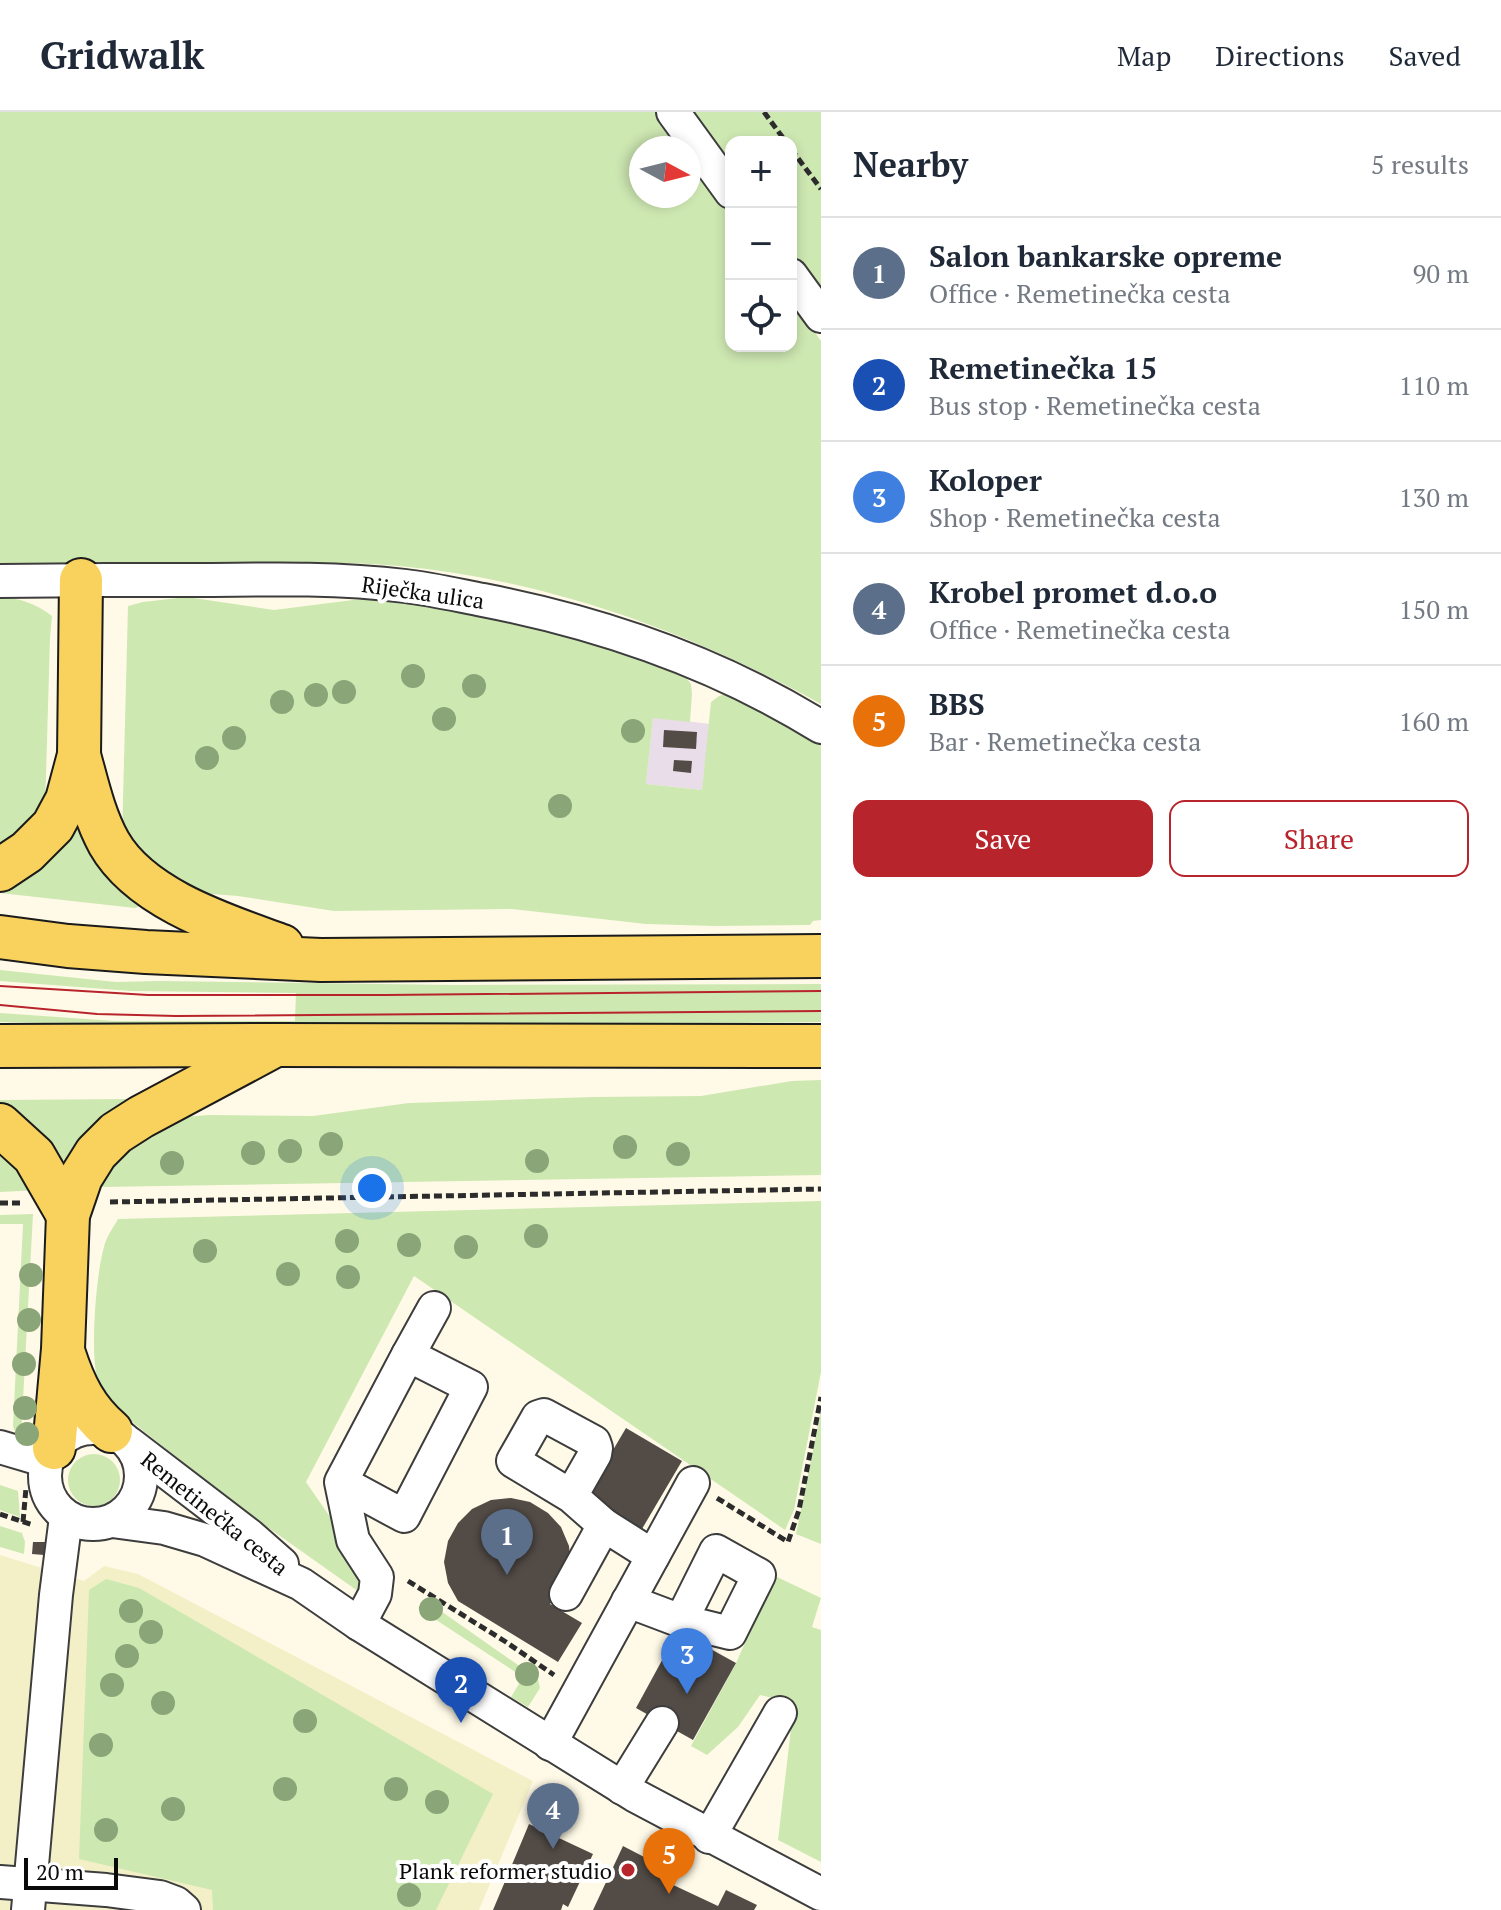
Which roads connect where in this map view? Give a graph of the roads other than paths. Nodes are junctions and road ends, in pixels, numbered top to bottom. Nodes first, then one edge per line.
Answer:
1 (673, 112) edge
2 (725, 184) edge
3 (795, 280) edge
4 (821, 316) edge
5 (81, 580) junction
6 (0, 581) edge
7 (821, 727) edge
8 (79, 755) junction
9 (0, 870) edge
10 (0, 937) edge
11 (821, 956) edge
12 (321, 960) junction
13 (276, 1045) junction
14 (0, 1046) edge
15 (821, 1046) edge
16 (0, 1125) edge
17 (87, 1208) junction
18 (434, 1308) dead end
19 (63, 1349) junction
20 (408, 1355) junction
21 (119, 1437) junction
22 (0, 1447) edge
23 (50, 1455) junction
24 (341, 1482) junction
25 (693, 1483) road end
26 (571, 1496) dead end
27 (112, 1521) junction
28 (53, 1522) junction
29 (604, 1525) junction
30 (653, 1556) junction
31 (301, 1584) junction
32 (566, 1594) dead end
33 (628, 1601) junction
34 (681, 1621) dead end
35 (359, 1624) junction
36 (780, 1713) dead end
37 (662, 1723) dead end
38 (550, 1744) junction
39 (622, 1788) junction
40 (709, 1837) junction
41 (20, 1892) edge
42 (821, 1894) edge
43 (184, 1910) edge

1 - 2 street
3 - 4 street
5 - 6 street, Riječka ulica
5 - 7 street, Riječka ulica
5 - 8 main road
8 - 9 main road
8 - 12 main road
10 - 12 main road
11 - 12 main road
13 - 14 main road
13 - 15 main road
13 - 17 main road
16 - 17 main road
17 - 19 main road
18 - 20 street
19 - 21 main road
19 - 23 main road
20 - 24 street
20 - 24 street
21 - 23 street
21 - 27 street
21 - 31 street, Remetinečka cesta
22 - 23 street
23 - 28 street
24 - 35 street
25 - 30 street
26 - 29 street
27 - 28 street
27 - 31 street, Remetinečka cesta
28 - 41 street
29 - 30 street
29 - 32 street
30 - 33 street
31 - 35 street, Remetinečka cesta
33 - 34 street
33 - 38 street
35 - 38 street, Remetinečka cesta
36 - 40 street
37 - 39 street
38 - 39 street, Remetinečka cesta
39 - 40 street, Remetinečka cesta
40 - 42 street, Remetinečka cesta
41 - 43 street

